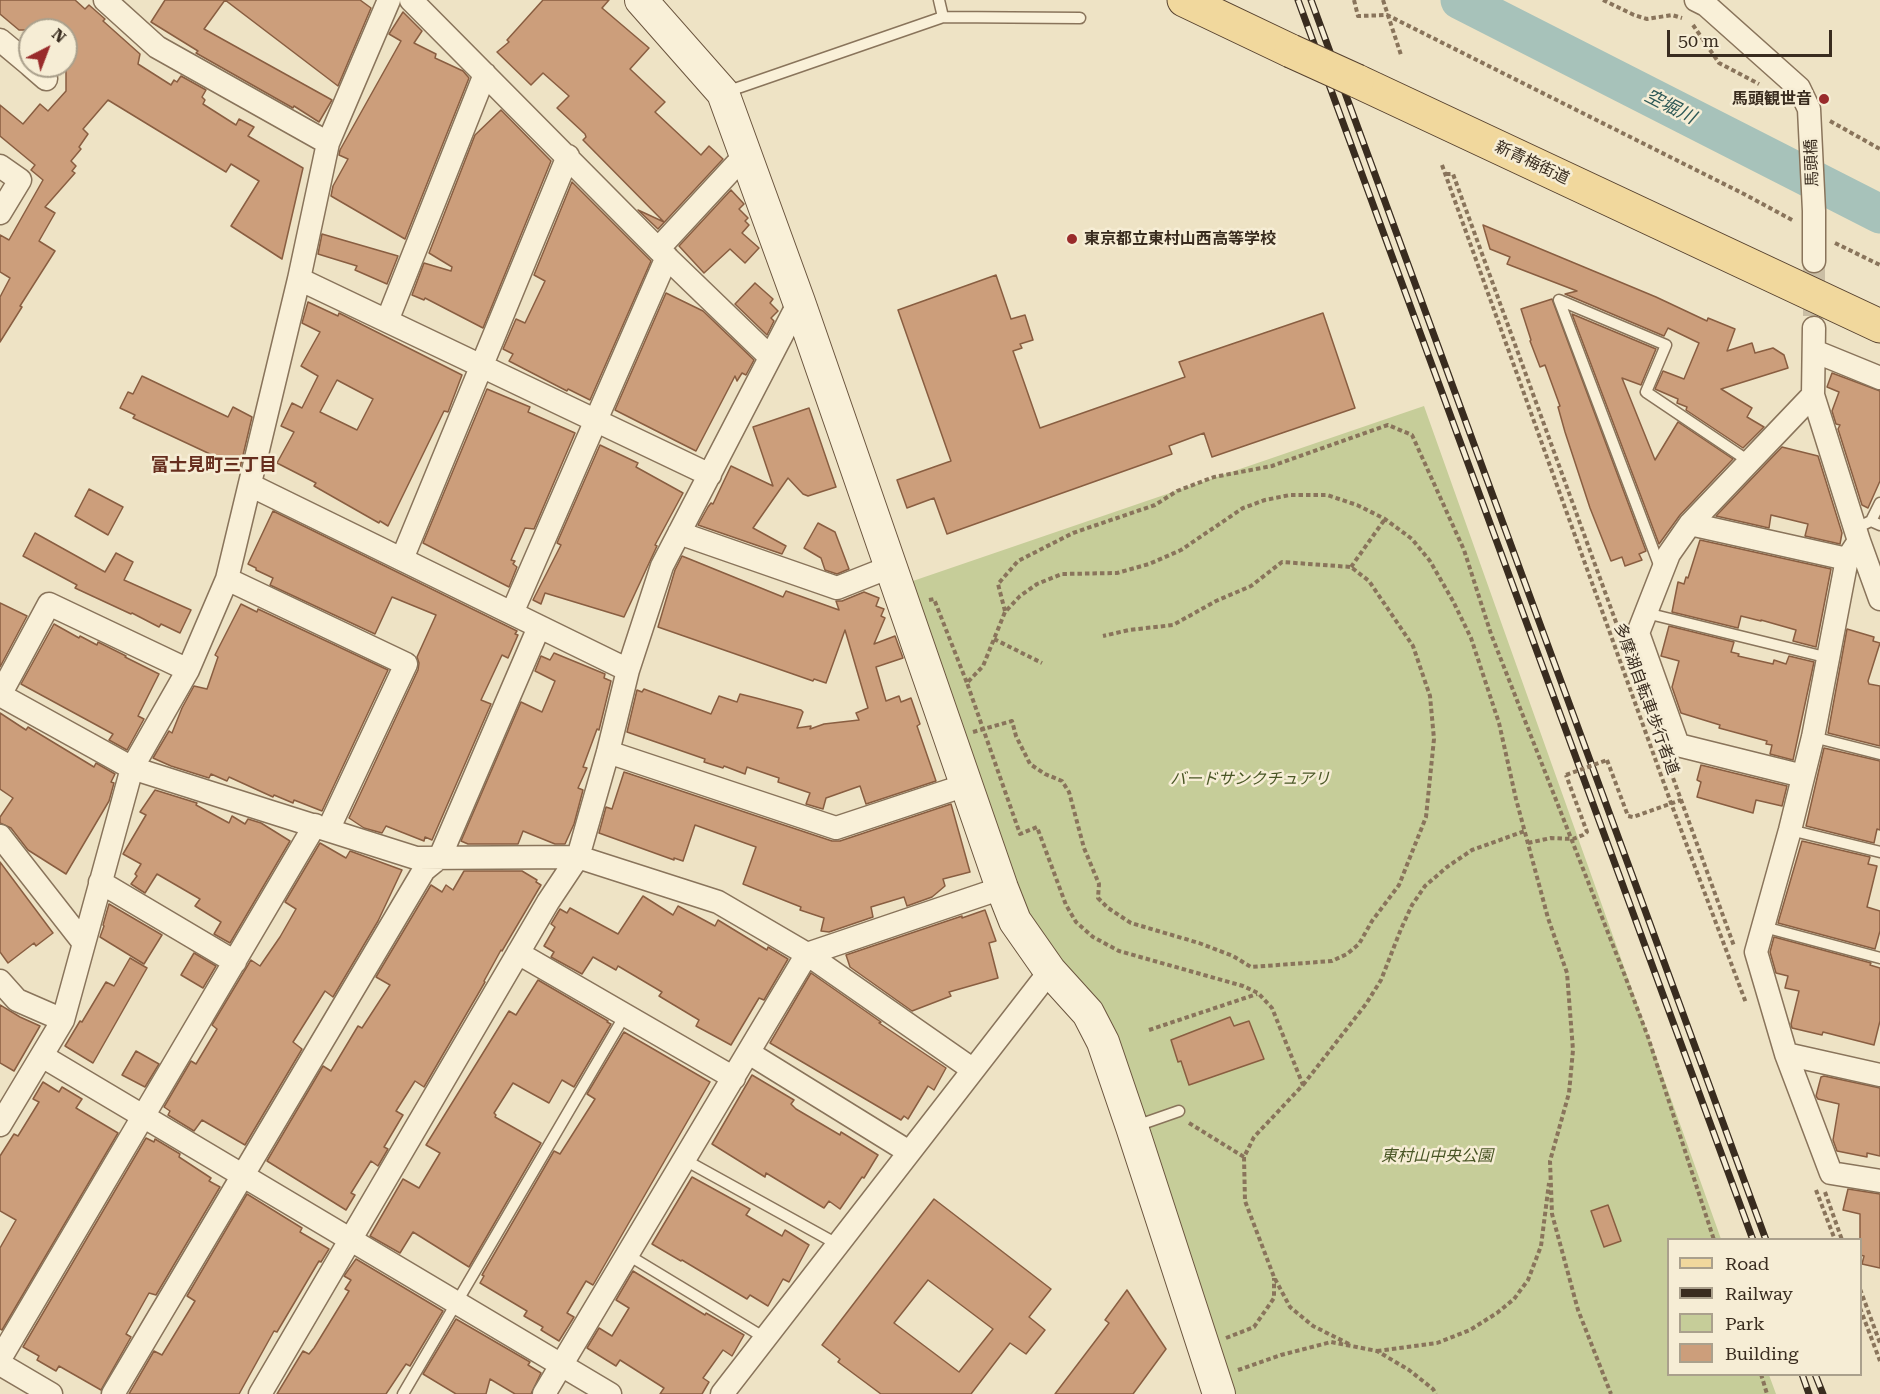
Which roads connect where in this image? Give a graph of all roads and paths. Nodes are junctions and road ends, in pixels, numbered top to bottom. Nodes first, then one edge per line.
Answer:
1 (105, 0) edge
2 (389, 0) edge
3 (411, 0) edge
4 (641, 0) edge
5 (939, 0) edge
6 (1184, 0) edge
7 (1354, 0) edge
8 (1383, 0) edge
9 (1603, 0) edge
10 (1696, 0) edge
11 (1386, 15) junction
12 (943, 17) junction
13 (1080, 18) dead end
14 (0, 40) edge
15 (18, 55) edge
16 (1401, 55) dead end
17 (485, 74) junction
18 (1768, 89) dead end
19 (723, 93) junction
20 (1810, 111) junction
21 (328, 142) junction
22 (1880, 149) edge
23 (745, 155) junction
24 (568, 156) junction
25 (1443, 165) dead end
26 (0, 166) edge
27 (1744, 194) dead end
28 (0, 213) edge
29 (662, 253) junction
30 (1814, 261) tunnel mouth
31 (299, 279) junction
32 (799, 302) junction
33 (387, 321) junction
34 (1880, 326) edge
35 (770, 357) junction
36 (481, 366) junction
37 (1880, 378) edge
38 (1813, 395) junction
39 (597, 421) junction
40 (1750, 462) junction
41 (710, 475) junction
42 (250, 485) junction
43 (1880, 503) edge
44 (1385, 519) junction
45 (1690, 524) junction
46 (679, 533) junction
47 (1863, 535) edge
48 (402, 559) junction
49 (890, 567) junction
50 (1351, 567) junction
51 (1662, 573) junction
52 (227, 579) junction
53 (1880, 599) edge
54 (1005, 612) junction
55 (512, 613) junction
56 (1646, 613) junction
57 (539, 627) junction
58 (1103, 636) dead end
59 (994, 639) junction
60 (1828, 658) junction
61 (1042, 663) dead end
62 (188, 670) junction
63 (628, 670) junction
64 (0, 695) edge
65 (982, 729) junction
66 (1813, 737) junction
67 (608, 752) junction
68 (1880, 754) edge
69 (132, 768) junction
70 (1803, 777) junction
71 (966, 785) junction
72 (1681, 800) dead end
73 (1671, 803) junction
74 (321, 827) junction
75 (1790, 830) junction
76 (1525, 831) junction
77 (0, 836) edge
78 (1573, 839) junction
79 (1528, 843) junction
80 (1880, 852) edge
81 (440, 857) junction
82 (578, 857) junction
83 (100, 882) junction
84 (1002, 888) junction
85 (1764, 927) junction
86 (83, 942) junction
87 (518, 953) junction
88 (807, 954) junction
89 (1880, 958) edge
90 (235, 962) junction
91 (1050, 971) junction
92 (0, 981) edge
93 (1258, 993) junction
94 (1746, 1005) dead end
95 (625, 1015) junction
96 (63, 1020) junction
97 (1149, 1030) dead end
98 (749, 1053) junction
99 (1786, 1054) junction
100 (42, 1056) junction
101 (972, 1069) junction
102 (1880, 1075) edge
103 (734, 1078) junction
104 (1303, 1085) junction
105 (1179, 1111) joint
106 (144, 1116) junction
107 (0, 1125) edge
108 (1132, 1127) junction
109 (909, 1152) junction
110 (1244, 1157) junction
111 (685, 1160) junction
112 (1550, 1161) junction
113 (241, 1176) junction
114 (1880, 1181) edge
115 (1814, 1184) dead end
116 (1714, 1238) edge
117 (1835, 1238) edge
118 (352, 1239) junction
119 (837, 1244) junction
120 (628, 1255) junction
121 (1274, 1277) junction
122 (1862, 1294) edge
123 (457, 1303) junction
124 (1862, 1313) edge
125 (1872, 1320) junction
126 (1880, 1320) edge
127 (1866, 1322) junction
128 (765, 1338) junction
129 (1222, 1340) dead end
130 (1880, 1342) edge
131 (1349, 1344) junction
132 (1377, 1351) junction
133 (0, 1359) edge
134 (1880, 1361) edge
135 (0, 1364) edge
136 (561, 1365) junction
137 (1762, 1376) edge
138 (1226, 1383) edge
139 (51, 1394) edge
140 (112, 1394) edge
141 (260, 1394) edge
142 (403, 1394) edge
143 (544, 1394) edge
144 (610, 1394) edge
145 (722, 1394) edge
146 (1436, 1394) edge
147 (1611, 1394) edge
148 (1767, 1394) edge

1 - 21 street
2 - 21 street
3 - 17 street
4 - 19 street
5 - 12 lane
6 - 34 main road, 新青梅街道, bridge
7 - 11 path
8 - 11 path
9 - 18 path
10 - 20 street
11 - 16 path
11 - 27 path
12 - 13 lane
12 - 19 lane
14 - 15 street
17 - 24 street
17 - 33 street
19 - 23 street
20 - 22 path
20 - 30 street, 馬頭橋
21 - 31 street
23 - 29 street
23 - 32 street
24 - 29 street
24 - 36 street
25 - 73 path, 多摩湖自転車歩行者道
26 - 28 street
29 - 35 street
29 - 39 street
31 - 33 street
31 - 42 street
32 - 35 street
32 - 49 street
33 - 36 street
35 - 41 street
36 - 39 street
36 - 48 street
37 - 38 street
38 - 40 street
38 - 47 street
39 - 41 street
39 - 55 street
40 - 45 street
40 - 51 lane
41 - 46 street
42 - 48 street
42 - 52 street
43 - 47 lane
44 - 50 path
44 - 54 path
44 - 76 path
45 - 47 street
45 - 51 street
46 - 49 street
46 - 63 street
47 - 53 street
47 - 60 street
48 - 55 street
49 - 71 street
50 - 58 path
50 - 65 path
51 - 56 street
52 - 62 street
52 - 74 street
54 - 59 path
54 - 78 path
55 - 57 street
56 - 60 lane
56 - 70 street
57 - 63 street
57 - 81 street
59 - 61 path
59 - 65 path
60 - 66 street
62 - 64 street
62 - 69 street
63 - 67 street
64 - 69 street
65 - 93 path
66 - 68 lane
66 - 70 street
67 - 71 street
67 - 82 street
69 - 74 street
69 - 83 street
70 - 75 street
71 - 84 street
72 - 73 path
73 - 78 path, bridge
73 - 94 path, 多摩湖自転車歩行者道
74 - 81 street
74 - 90 street
75 - 80 lane
75 - 85 street
76 - 79 path
76 - 104 path
77 - 86 street
78 - 79 path
78 - 116 path
79 - 112 path
81 - 82 street
81 - 113 street
82 - 87 street
82 - 88 street
83 - 86 street
83 - 90 street
84 - 88 street
84 - 91 street
85 - 89 lane
85 - 99 street
86 - 96 street
87 - 95 street
87 - 118 street
88 - 98 street
88 - 101 street
90 - 106 street
91 - 101 street
91 - 108 street
92 - 96 street
93 - 97 path
93 - 104 path
95 - 103 street
95 - 123 lane
96 - 100 street
98 - 103 street
98 - 109 street
99 - 102 street
99 - 114 street
100 - 106 street
100 - 107 street
101 - 109 street
103 - 111 street
104 - 110 path
105 - 108 lane
105 - 110 path
106 - 113 street
106 - 133 street
108 - 138 street
109 - 119 street
110 - 121 path
111 - 119 lane
111 - 120 street
112 - 132 path
112 - 147 path
113 - 118 street
113 - 140 street
115 - 117 path
118 - 123 street
118 - 141 street
119 - 128 street
120 - 128 lane
120 - 136 street
121 - 129 path
121 - 131 path
122 - 125 path
123 - 136 street
123 - 142 lane
124 - 127 path
125 - 126 path
125 - 127 path
125 - 130 path
127 - 134 path
128 - 145 street
131 - 132 path
131 - 138 path
132 - 146 path
135 - 139 street
136 - 143 street
136 - 144 street
137 - 148 path

